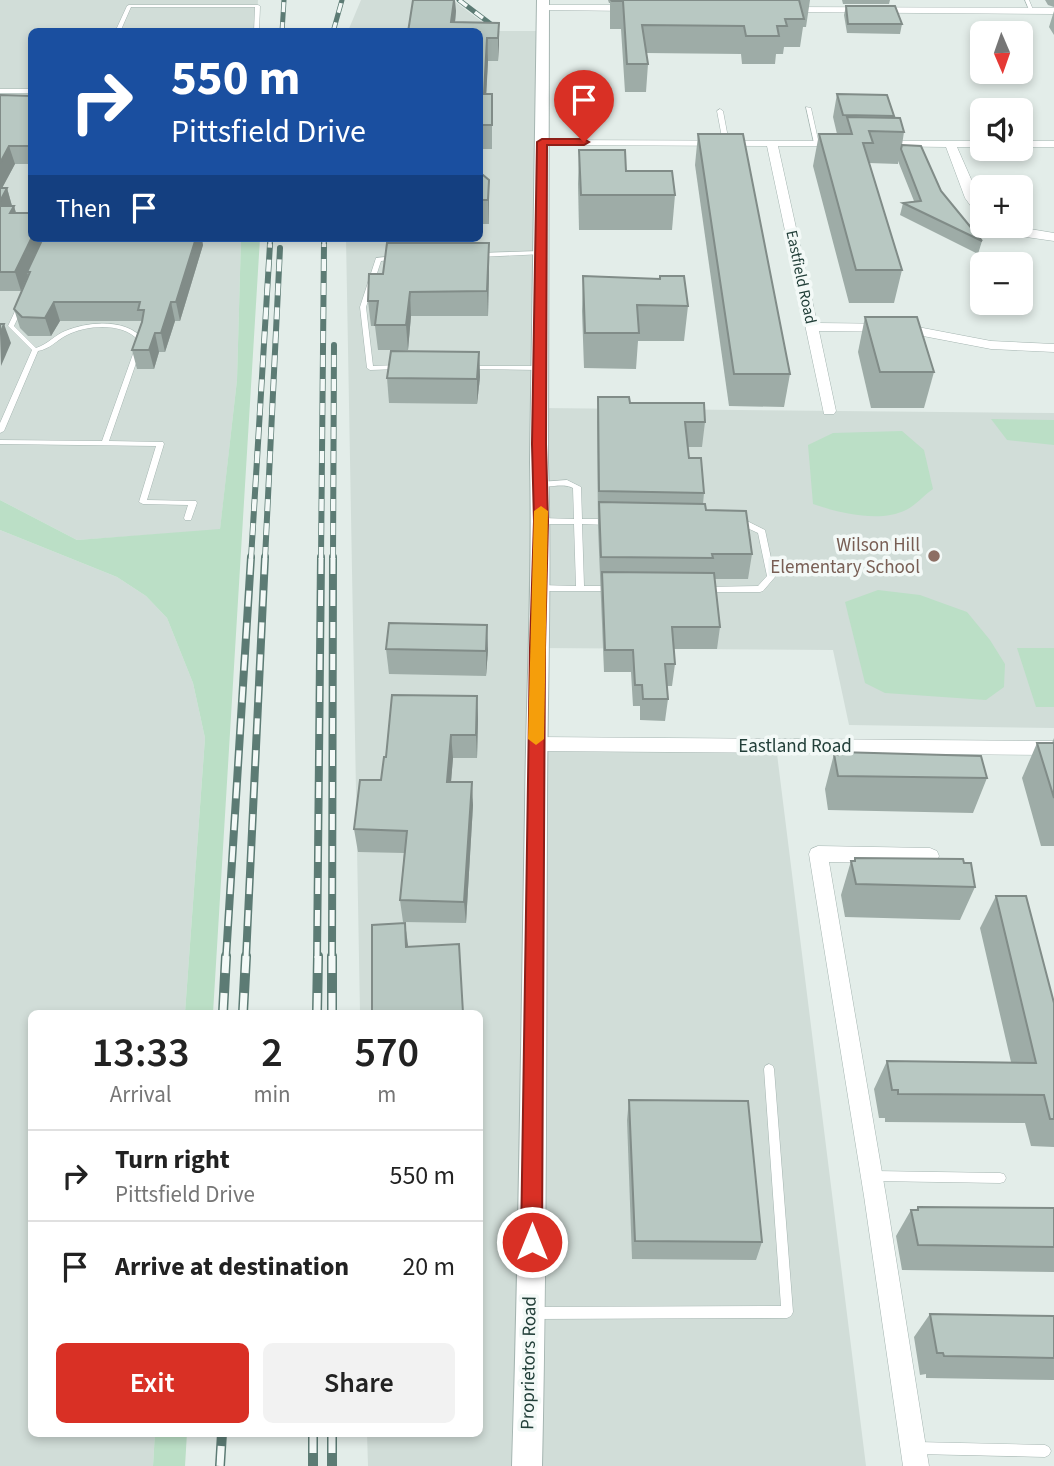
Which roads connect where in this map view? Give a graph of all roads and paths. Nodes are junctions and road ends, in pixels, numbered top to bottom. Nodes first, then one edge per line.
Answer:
1 (981, 0) edge
2 (1027, 0) edge
3 (543, 4) edge
4 (642, 8) edge
5 (769, 9) edge
6 (986, 11) junction
7 (1032, 11) junction
8 (1054, 11) edge
9 (119, 28) edge
10 (256, 28) edge
11 (0, 91) edge
12 (28, 91) edge
13 (808, 108) dead end
14 (720, 111) dead end
15 (542, 142) junction
16 (726, 143) junction
17 (772, 143) junction
18 (817, 143) junction
19 (857, 144) edge
20 (870, 144) edge
21 (950, 144) junction
22 (970, 144) edge
23 (1033, 144) edge
24 (1054, 144) edge
25 (970, 195) edge
26 (1033, 234) edge
27 (1054, 236) edge
28 (541, 253) junction
29 (473, 255) edge
30 (406, 258) edge
31 (23, 301) edge
32 (812, 327) junction
33 (1054, 348) edge
34 (35, 350) junction
35 (406, 368) edge
36 (462, 368) edge
37 (540, 368) junction
38 (829, 411) dead end
39 (0, 431) edge
40 (0, 442) edge
41 (105, 443) junction
42 (540, 484) junction
43 (188, 518) dead end
44 (541, 521) junction
45 (578, 521) junction
46 (620, 522) edge
47 (732, 523) edge
48 (539, 588) junction
49 (580, 588) junction
50 (620, 589) edge
51 (702, 590) edge
52 (536, 744) junction
53 (1054, 748) edge
54 (930, 856) edge
55 (769, 1069) dead end
56 (872, 1176) junction
57 (1000, 1178) dead end
58 (531, 1312) junction
59 (1045, 1451) dead end
60 (915, 1457) edge
61 (527, 1466) edge

1 - 6 street
2 - 7 lane
3 - 4 street
3 - 15 street, Proprietors Road
5 - 6 street
6 - 7 street
7 - 8 street
9 - 10 lane
11 - 12 lane
13 - 18 lane
14 - 16 lane
15 - 16 street
15 - 28 street, Proprietors Road
16 - 17 street
17 - 18 street
17 - 32 street, Eastfield Road
18 - 19 street
20 - 21 street
21 - 22 street
21 - 25 street
23 - 24 street
26 - 27 street
28 - 29 lane
28 - 37 street, Proprietors Road
30 - 35 lane
31 - 34 lane
32 - 33 street
32 - 38 street, Eastfield Road
34 - 39 lane
34 - 41 lane
36 - 37 lane
37 - 42 street, Proprietors Road
40 - 41 lane
41 - 43 lane
42 - 44 street, Proprietors Road
42 - 45 lane
44 - 45 lane
44 - 48 street, Proprietors Road
45 - 46 lane
45 - 49 lane
47 - 51 lane
48 - 49 lane
48 - 52 street, Proprietors Road
49 - 50 lane
52 - 53 street, Eastland Road
52 - 58 street, Proprietors Road
54 - 56 street
55 - 58 lane
56 - 57 lane
56 - 60 street
58 - 61 street, Proprietors Road
59 - 60 lane

